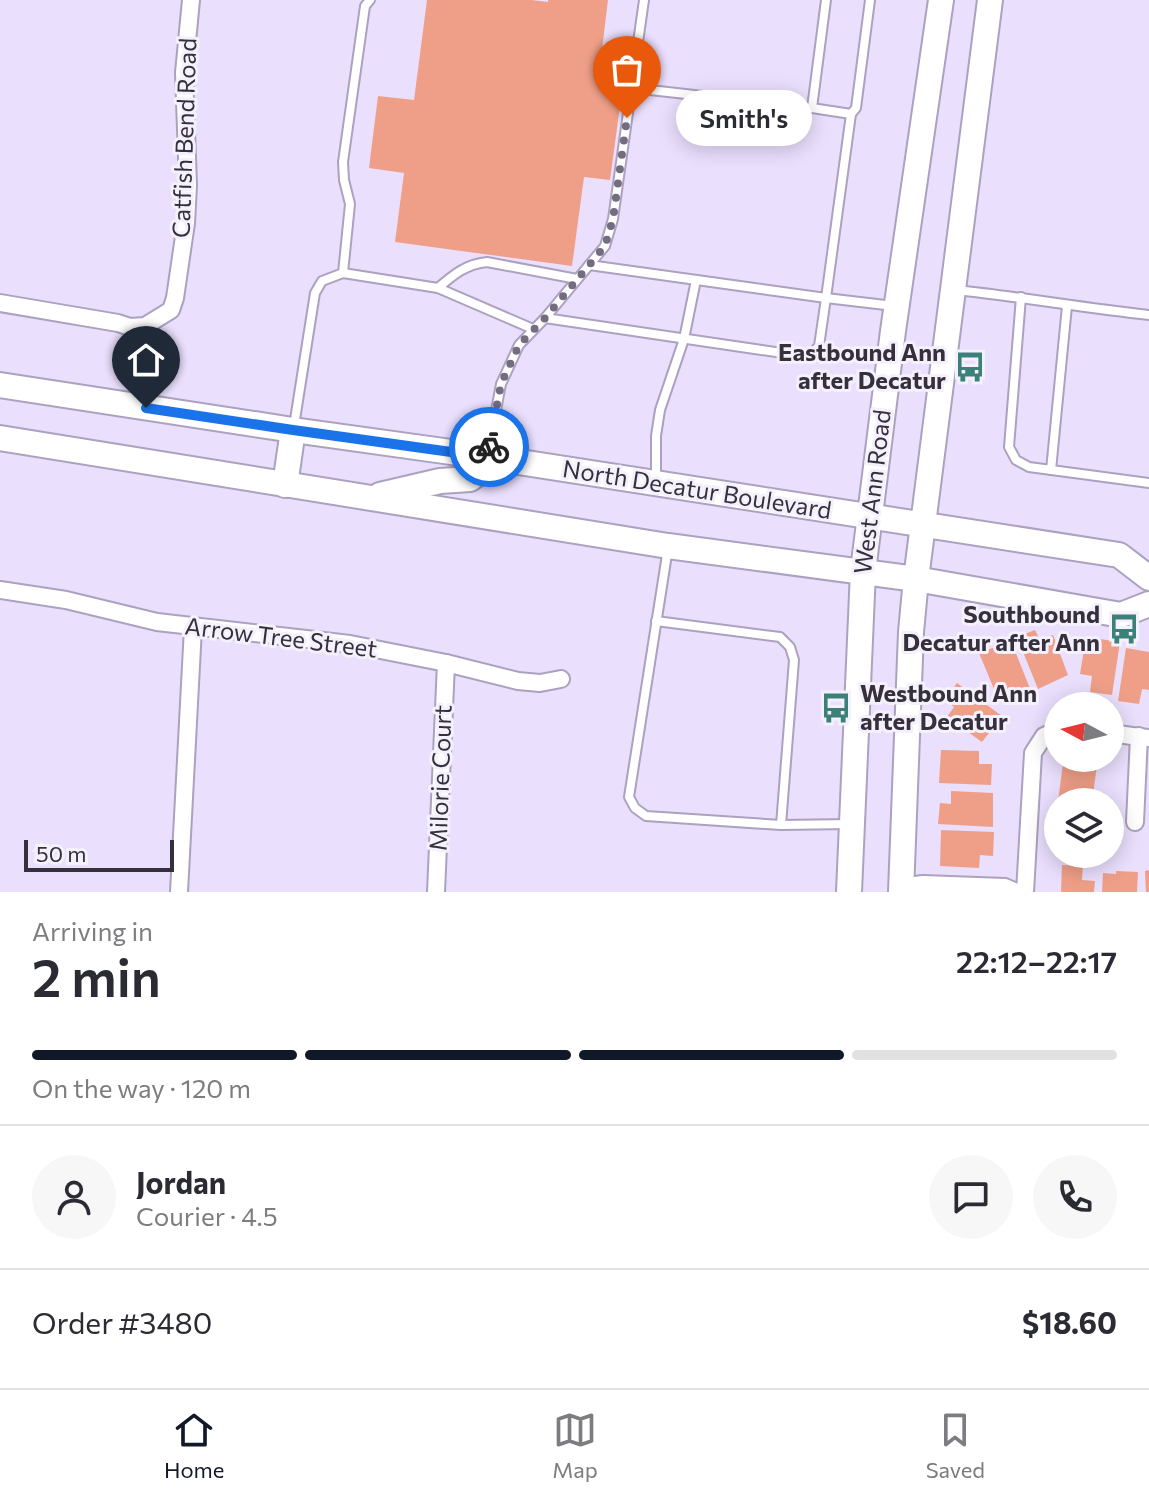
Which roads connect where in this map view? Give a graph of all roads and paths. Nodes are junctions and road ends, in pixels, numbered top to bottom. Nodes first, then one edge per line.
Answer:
1 (191, 0) edge
2 (370, 0) edge
3 (644, 0) edge
4 (826, 0) edge
5 (870, 0) edge
6 (941, 0) edge
7 (972, 0) edge
8 (990, 0) edge
9 (632, 88) junction
10 (977, 104) junction
11 (812, 108) junction
12 (851, 114) junction
13 (589, 265) junction
14 (343, 273) junction
15 (577, 279) junction
16 (696, 280) junction
17 (438, 288) junction
18 (952, 289) junction
19 (1021, 297) junction
20 (826, 298) junction
21 (0, 303) edge
22 (896, 306) junction
23 (1067, 306) junction
24 (1149, 315) edge
25 (545, 318) junction
26 (533, 329) junction
27 (684, 339) junction
28 (0, 385) edge
29 (293, 430) junction
30 (0, 438) edge
31 (487, 457) junction
32 (1051, 470) junction
33 (656, 483) junction
34 (1149, 483) edge
35 (285, 485) junction
36 (366, 498) junction
37 (869, 517) junction
38 (923, 525) junction
39 (668, 546) junction
40 (863, 571) junction
41 (1149, 578) edge
42 (916, 579) junction
43 (0, 590) edge
44 (1149, 604) edge
45 (656, 621) junction
46 (193, 628) junction
47 (446, 663) junction
48 (561, 679) dead end
49 (1124, 735) edge
50 (1144, 737) edge
51 (1044, 741) edge
52 (1135, 822) dead end
53 (851, 824) junction
54 (781, 825) junction
55 (179, 892) edge
56 (436, 892) edge
57 (849, 892) edge
58 (902, 892) edge
59 (1016, 892) edge
60 (1025, 892) edge

1 - 21 street, Catfish Bend Road
2 - 14 lane
3 - 9 lane
4 - 11 lane
5 - 12 lane
6 - 22 main road, West Ann Road
7 - 10 main road
8 - 10 main road
9 - 11 lane
9 - 13 lane
10 - 18 main road
11 - 12 lane
12 - 20 lane
13 - 15 lane
13 - 16 lane
14 - 17 lane
14 - 29 lane
15 - 17 lane
15 - 25 lane
16 - 20 lane
16 - 27 lane
17 - 26 lane
18 - 19 lane
18 - 38 main road
19 - 23 lane
19 - 32 lane
20 - 22 lane
20 - 27 lane
22 - 37 main road, West Ann Road
23 - 24 lane
23 - 32 lane
25 - 26 lane
25 - 27 lane
26 - 31 lane
27 - 33 lane
28 - 29 main road, North Decatur Boulevard
29 - 31 main road, North Decatur Boulevard
29 - 35 main road
30 - 35 main road
31 - 33 main road, North Decatur Boulevard
31 - 36 main road
32 - 34 lane
33 - 37 main road, North Decatur Boulevard
35 - 36 main road
36 - 39 main road
37 - 38 main road, North Decatur Boulevard
37 - 40 main road, West Ann Road
38 - 41 main road, North Decatur Boulevard
38 - 42 main road
39 - 40 main road
39 - 45 lane
40 - 42 main road
40 - 53 main road, West Ann Road
42 - 44 main road
42 - 58 main road
43 - 46 street, Arrow Tree Street
45 - 54 lane
45 - 54 lane
46 - 47 street, Arrow Tree Street
46 - 55 street
47 - 48 street, Arrow Tree Street
47 - 56 street, Milorie Court
49 - 50 street
50 - 52 street
51 - 60 street
53 - 54 lane
53 - 57 main road, West Ann Road
58 - 59 street

